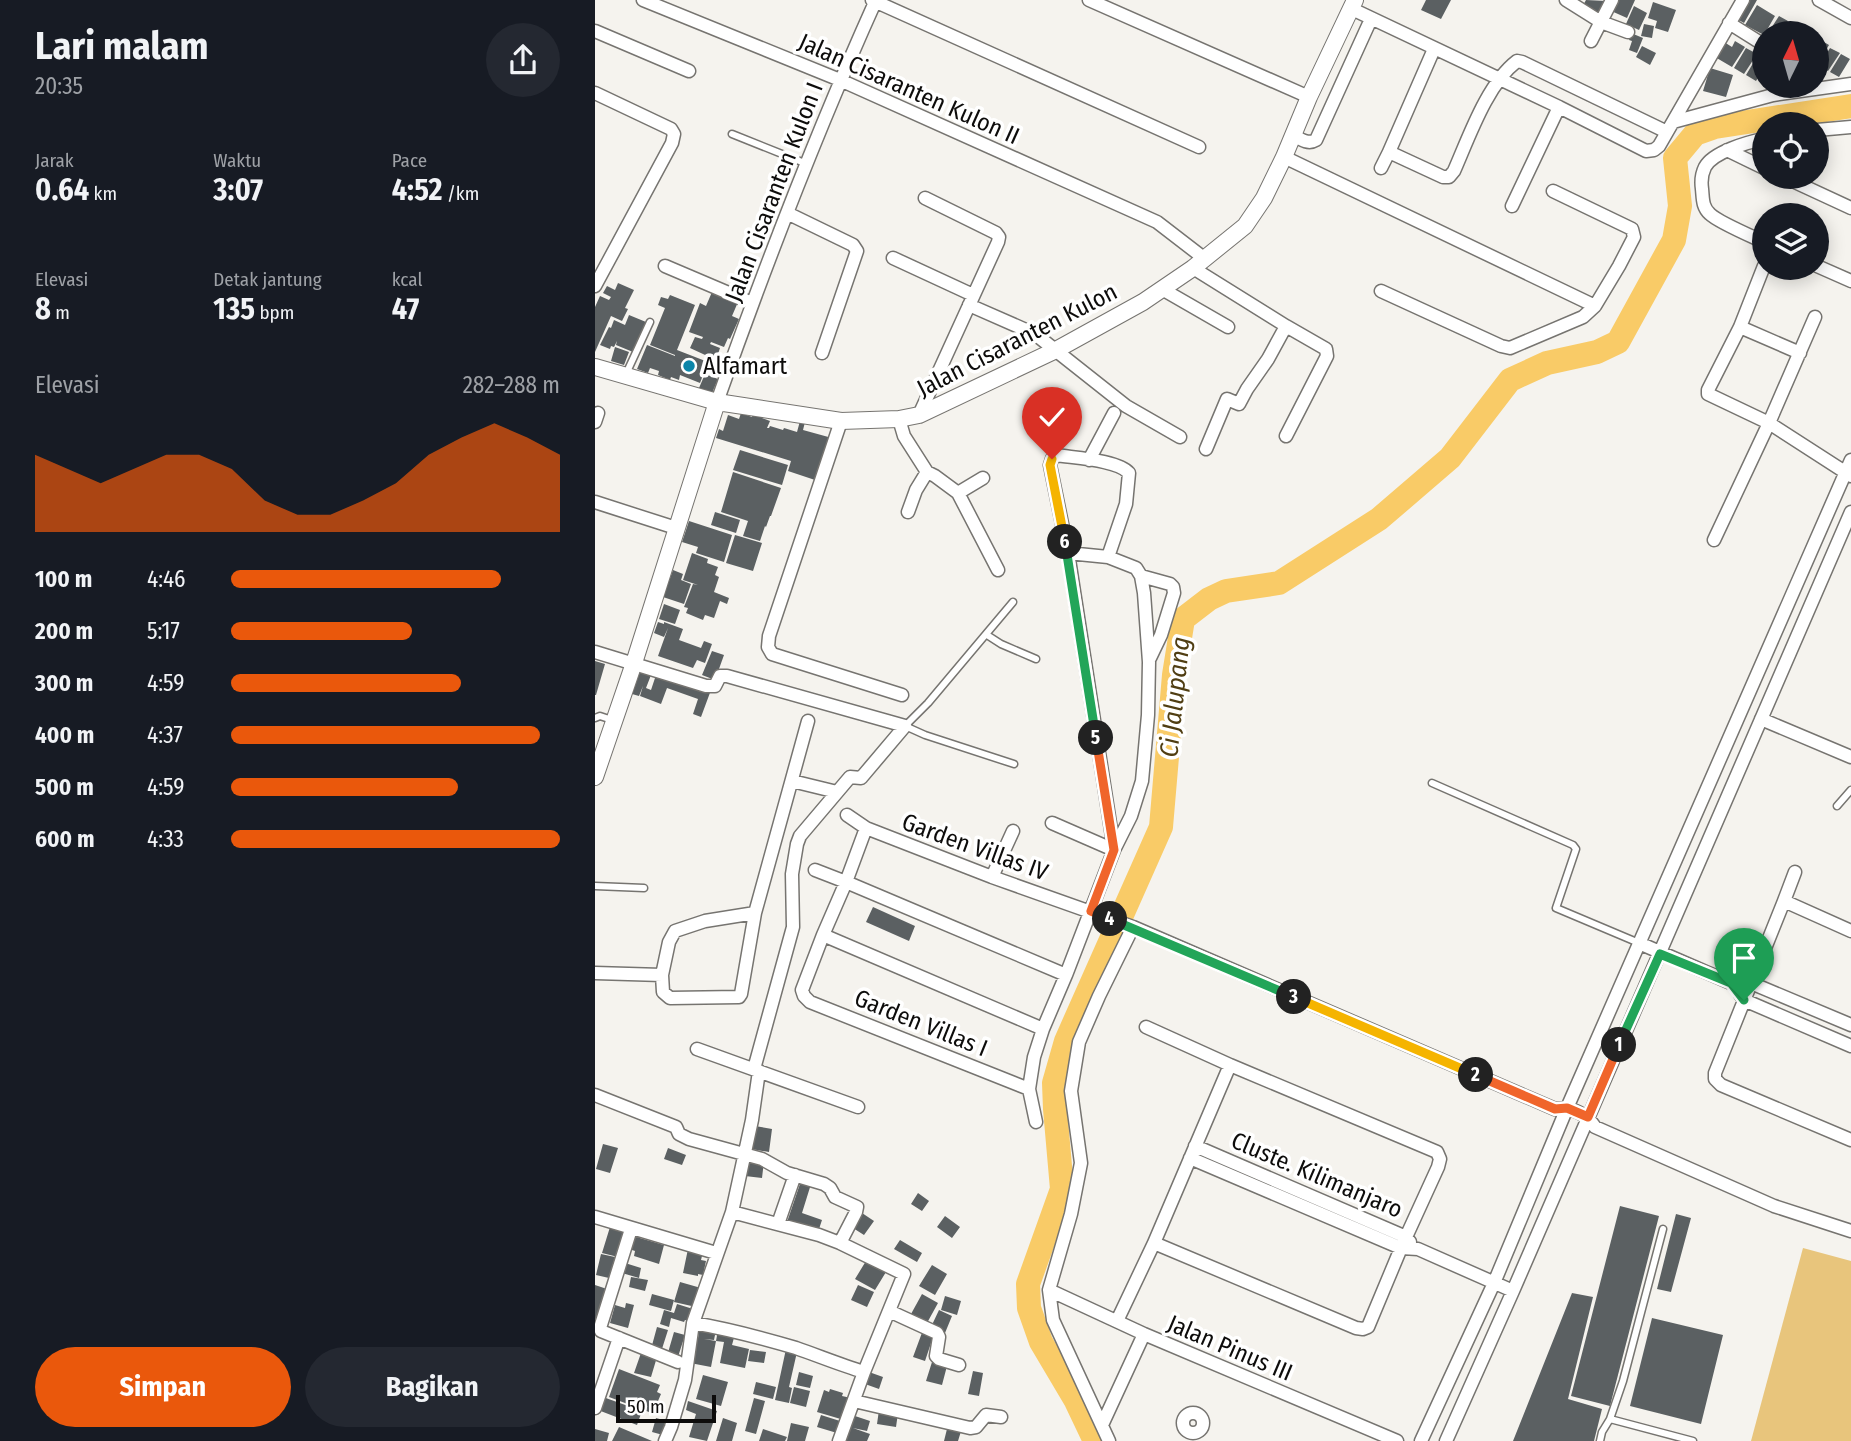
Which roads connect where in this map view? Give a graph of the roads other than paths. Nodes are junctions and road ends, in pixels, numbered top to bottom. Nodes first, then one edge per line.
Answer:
1 (643, 0) edge
2 (875, 0) edge
3 (1089, 0) edge
4 (1566, 0) edge
5 (1612, 0) edge
6 (1743, 0) edge
7 (1819, 0) edge
8 (1353, 5) edge
9 (1851, 18) edge
10 (1371, 19) junction
11 (1601, 22) junction
12 (1729, 23) junction
13 (595, 31) edge
14 (1628, 32) dead end
15 (1752, 37) edge
16 (1591, 41) dead end
17 (1434, 49) junction
18 (689, 71) dead end
19 (1498, 79) junction
20 (840, 80) junction
21 (1851, 84) edge
22 (1829, 87) edge
23 (595, 93) edge
24 (1309, 97) junction
25 (1753, 98) edge
26 (1559, 107) junction
27 (1670, 127) junction
28 (1851, 127) edge
29 (1829, 129) edge
30 (732, 134) dead end
31 (1293, 135) junction
32 (1752, 141) edge
33 (1199, 147) dead end
34 (1727, 150) junction
35 (1389, 152) junction
36 (1284, 157) junction
37 (1752, 161) edge
38 (807, 164) junction
39 (1381, 168) dead end
40 (1810, 189) edge
41 (1553, 191) dead end
42 (925, 198) dead end
43 (1512, 206) dead end
44 (1851, 208) edge
45 (787, 213) junction
46 (1752, 236) edge
47 (893, 258) dead end
48 (1199, 264) junction
49 (665, 266) dead end
50 (1829, 271) edge
51 (1758, 280) edge
52 (1851, 281) edge
53 (595, 286) edge
54 (1162, 289) junction
55 (1381, 291) dead end
56 (971, 300) junction
57 (752, 303) junction
58 (1595, 306) junction
59 (1815, 317) dead end
60 (650, 322) dead end
61 (1286, 326) junction
62 (1228, 327) dead end
63 (1740, 327) junction
64 (1056, 349) junction
65 (823, 353) dead end
66 (1800, 353) junction
67 (595, 367) edge
68 (625, 375) junction
69 (717, 402) junction
70 (1114, 412) dead end
71 (919, 415) junction
72 (899, 419) junction
73 (841, 421) junction
74 (1769, 423) junction
75 (1286, 436) dead end
76 (1180, 437) dead end
77 (1206, 449) dead end
78 (1089, 460) junction
79 (1851, 460) edge
80 (927, 472) junction
81 (1848, 474) edge
82 (983, 478) dead end
83 (958, 493) junction
84 (595, 502) edge
85 (908, 512) dead end
86 (1851, 512) edge
87 (676, 528) junction
88 (1714, 540) dead end
89 (1068, 553) junction
90 (1108, 557) junction
91 (997, 570) dead end
92 (1141, 576) junction
93 (1013, 602) dead end
94 (986, 635) junction
95 (595, 652) edge
96 (1036, 659) dead end
97 (1149, 662) junction
98 (634, 663) junction
99 (902, 695) dead end
100 (1745, 701) junction
101 (595, 718) edge
102 (1761, 719) junction
103 (614, 720) junction
104 (808, 721) dead end
105 (1737, 721) junction
106 (905, 726) junction
107 (1851, 757) edge
108 (1014, 764) dead end
109 (595, 777) edge
110 (792, 780) junction
111 (1432, 783) dead end
112 (1851, 790) edge
113 (837, 792) junction
114 (1837, 806) dead end
115 (847, 815) dead end
116 (1052, 823) dead end
117 (866, 828) junction
118 (1013, 831) dead end
119 (1114, 850) junction
120 (814, 870) dead end
121 (1795, 873) dead end
122 (992, 877) junction
123 (846, 882) junction
124 (595, 886) edge
125 (644, 888) dead end
126 (1784, 901) junction
127 (1094, 912) junction
128 (755, 913) junction
129 (1130, 926) junction
130 (1851, 931) edge
131 (823, 935) junction
132 (1639, 943) junction
133 (1660, 954) junction
134 (595, 973) edge
135 (662, 975) junction
136 (1066, 975) junction
137 (1731, 983) junction
138 (1751, 983) junction
139 (1744, 1000) junction
140 (1851, 1026) edge
141 (1146, 1027) dead end
142 (1043, 1029) junction
143 (1851, 1046) edge
144 (697, 1049) dead end
145 (1230, 1065) junction
146 (757, 1070) junction
147 (1029, 1089) junction
148 (595, 1095) edge
149 (858, 1107) dead end
150 (1561, 1112) junction
151 (1036, 1122) dead end
152 (1588, 1125) junction
153 (1851, 1140) edge
154 (1192, 1152) junction
155 (745, 1155) junction
156 (795, 1175) junction
157 (732, 1212) junction
158 (595, 1217) edge
159 (778, 1224) junction
160 (1663, 1228) dead end
161 (631, 1229) junction
162 (1851, 1231) edge
163 (1403, 1242) junction
164 (840, 1243) junction
165 (1154, 1243) junction
166 (716, 1253) junction
167 (1494, 1283) junction
168 (1049, 1290) junction
169 (1513, 1291) junction
170 (889, 1311) junction
171 (1117, 1321) junction
172 (693, 1323) junction
173 (1144, 1334) junction
174 (619, 1339) junction
175 (673, 1360) dead end
176 (959, 1365) dead end
177 (864, 1372) junction
178 (853, 1401) junction
179 (595, 1408) edge
180 (1001, 1417) dead end
181 (1610, 1419) junction
182 (1102, 1425) junction
183 (665, 1441) edge
184 (839, 1441) edge
185 (1109, 1441) edge
186 (1397, 1441) edge
187 (1421, 1441) edge
188 (1446, 1441) edge
189 (1600, 1441) edge
190 (1693, 1441) edge

1 - 20 street, Jalan Cisaranten Kulon II
2 - 20 street, Jalan Cisaranten Kulon I
2 - 33 street
3 - 24 street
4 - 11 street
5 - 11 street
6 - 12 street
7 - 9 street
8 - 10 street
8 - 24 main road, Jalan Cisaranten Kulon
10 - 17 street
10 - 31 street
11 - 14 street
11 - 16 street
12 - 15 street
12 - 27 street
13 - 18 street
17 - 19 street
17 - 35 street
19 - 26 street
19 - 27 street
19 - 35 street
20 - 38 street, Jalan Cisaranten Kulon I
20 - 48 street, Jalan Cisaranten Kulon II
21 - 22 street
23 - 53 street
24 - 31 main road, Jalan Cisaranten Kulon
25 - 27 street
26 - 27 street
26 - 43 street
28 - 29 street
30 - 38 lane
31 - 36 main road, Jalan Cisaranten Kulon
32 - 34 street
34 - 37 street
34 - 46 street
35 - 39 street
36 - 48 main road, Jalan Cisaranten Kulon
36 - 58 street
38 - 45 street, Jalan Cisaranten Kulon I
40 - 44 street
41 - 58 street
42 - 56 street
45 - 57 street, Jalan Cisaranten Kulon I
45 - 65 street
47 - 56 street
48 - 54 main road, Jalan Cisaranten Kulon
48 - 61 street, Jalan Cisaranten Kulon II
49 - 57 street
50 - 52 street
51 - 63 street
54 - 62 street
54 - 64 main road, Jalan Cisaranten Kulon
55 - 58 street
56 - 64 street
56 - 71 street
57 - 69 street, Jalan Cisaranten Kulon I
59 - 66 street
60 - 68 lane
61 - 75 street, Jalan Cisaranten Kulon II
61 - 77 street
63 - 66 street
63 - 74 street
64 - 71 main road, Jalan Cisaranten Kulon
64 - 76 street
66 - 74 street
67 - 68 main road, Jalan Cisaranten Kulon
68 - 69 main road, Jalan Cisaranten Kulon
69 - 73 main road, Jalan Cisaranten Kulon
69 - 87 main road
70 - 78 street
71 - 72 main road, Jalan Cisaranten Kulon
72 - 73 main road, Jalan Cisaranten Kulon
72 - 80 street
73 - 99 street
74 - 81 street
74 - 88 street
78 - 89 street
78 - 90 street
79 - 81 street
80 - 83 street
80 - 85 street
81 - 100 street
82 - 83 street
83 - 91 street
84 - 87 street
86 - 102 street
87 - 98 main road
89 - 90 street
89 - 119 street
90 - 92 street
92 - 97 street
92 - 97 street
93 - 94 lane
94 - 96 lane
94 - 106 lane
95 - 98 street
97 - 119 street
98 - 103 main road
98 - 106 street
100 - 102 street
100 - 105 street
101 - 103 lane
102 - 105 street
102 - 107 street
102 - 133 street
103 - 109 main road
104 - 110 street
105 - 132 street
106 - 108 lane
106 - 113 street
110 - 113 street
110 - 128 street
111 - 132 lane
112 - 114 lane
113 - 146 street
115 - 117 street, Garden Villas IV
116 - 119 street
117 - 122 street, Garden Villas IV
117 - 123 street
118 - 122 street
119 - 127 street
120 - 123 street
121 - 126 street
122 - 127 street, Garden Villas IV
123 - 131 street
123 - 136 street
124 - 125 lane
126 - 130 street
126 - 138 street
127 - 129 street, Garden Villas IV
127 - 136 street
128 - 135 street
128 - 135 street
129 - 150 street, Garden Villas IV
129 - 168 street
131 - 142 street
131 - 147 street, Garden Villas I
132 - 133 street
132 - 150 street
133 - 137 street
133 - 152 street
134 - 135 street
136 - 142 street
137 - 138 street
137 - 139 street
138 - 139 street
138 - 140 street
139 - 143 street
139 - 153 street
141 - 145 street
142 - 147 street
144 - 146 street
145 - 154 street
145 - 163 street
146 - 149 street
146 - 155 street
147 - 151 street
148 - 155 street
150 - 152 street, Garden Villas IV
150 - 167 street
152 - 162 street, Garden Villas IV
152 - 169 street
154 - 163 street, Cluste. Kilimanjaro
154 - 165 street
155 - 156 street
155 - 157 street
156 - 159 street
156 - 164 street
157 - 159 street
157 - 166 street
158 - 161 street
159 - 164 street
160 - 181 lane
161 - 166 street
161 - 174 street
163 - 165 street
163 - 167 street, Cluste. Kilimanjaro
164 - 170 street
165 - 171 street
166 - 172 street
167 - 169 street, Cluste. Kilimanjaro
167 - 187 street
168 - 171 street, Jalan Pinus III
168 - 182 street
169 - 188 street
170 - 176 street
170 - 177 street
171 - 173 street, Jalan Pinus III
172 - 177 street
172 - 183 street
173 - 182 street
173 - 186 street, Jalan Pinus III
174 - 175 street
174 - 179 street
177 - 178 street
178 - 180 street
178 - 184 street
181 - 189 lane
181 - 190 lane
182 - 185 street

